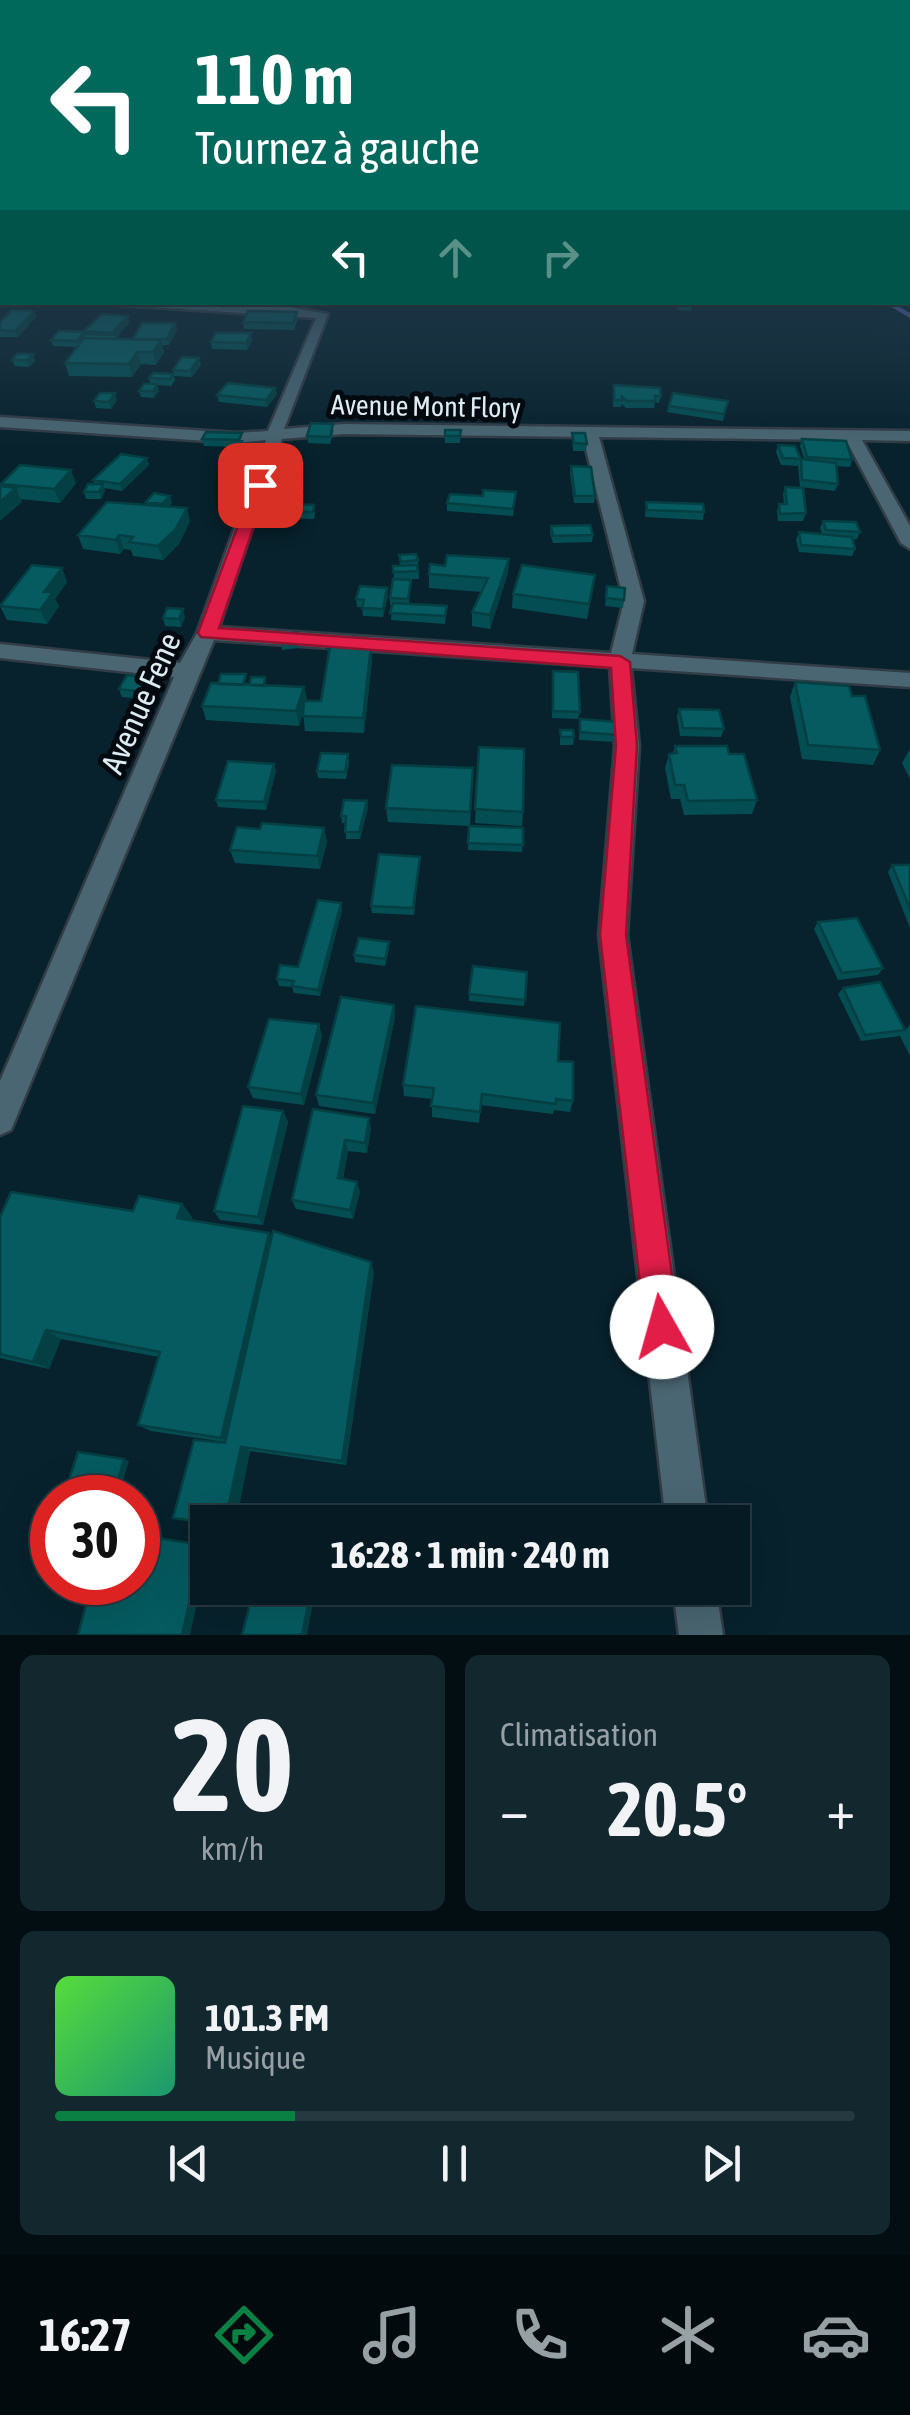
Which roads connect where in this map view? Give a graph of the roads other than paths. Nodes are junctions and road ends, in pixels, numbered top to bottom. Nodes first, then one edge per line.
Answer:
1 (172, 305) edge
2 (0, 422) edge
3 (590, 434) junction
4 (274, 435) junction
5 (852, 436) junction
6 (910, 436) edge
7 (910, 542) edge
8 (208, 633) junction
9 (0, 651) edge
10 (620, 662) junction
11 (187, 671) junction
12 (910, 680) edge
13 (0, 1119) edge
14 (685, 1505) edge
15 (697, 1605) edge
16 (701, 1635) edge

1 - 4 street, Avenue Fene
2 - 4 street, Avenue Mont Flory
3 - 4 street, Avenue Mont Flory
3 - 5 street, Avenue Mont Flory
3 - 10 street
4 - 8 street, Avenue Fene
5 - 6 street, Avenue Mont Flory
5 - 7 street
8 - 10 street
8 - 11 street, Avenue Fene
9 - 11 street
10 - 12 street
10 - 14 street
11 - 13 street, Avenue Fene
15 - 16 street

